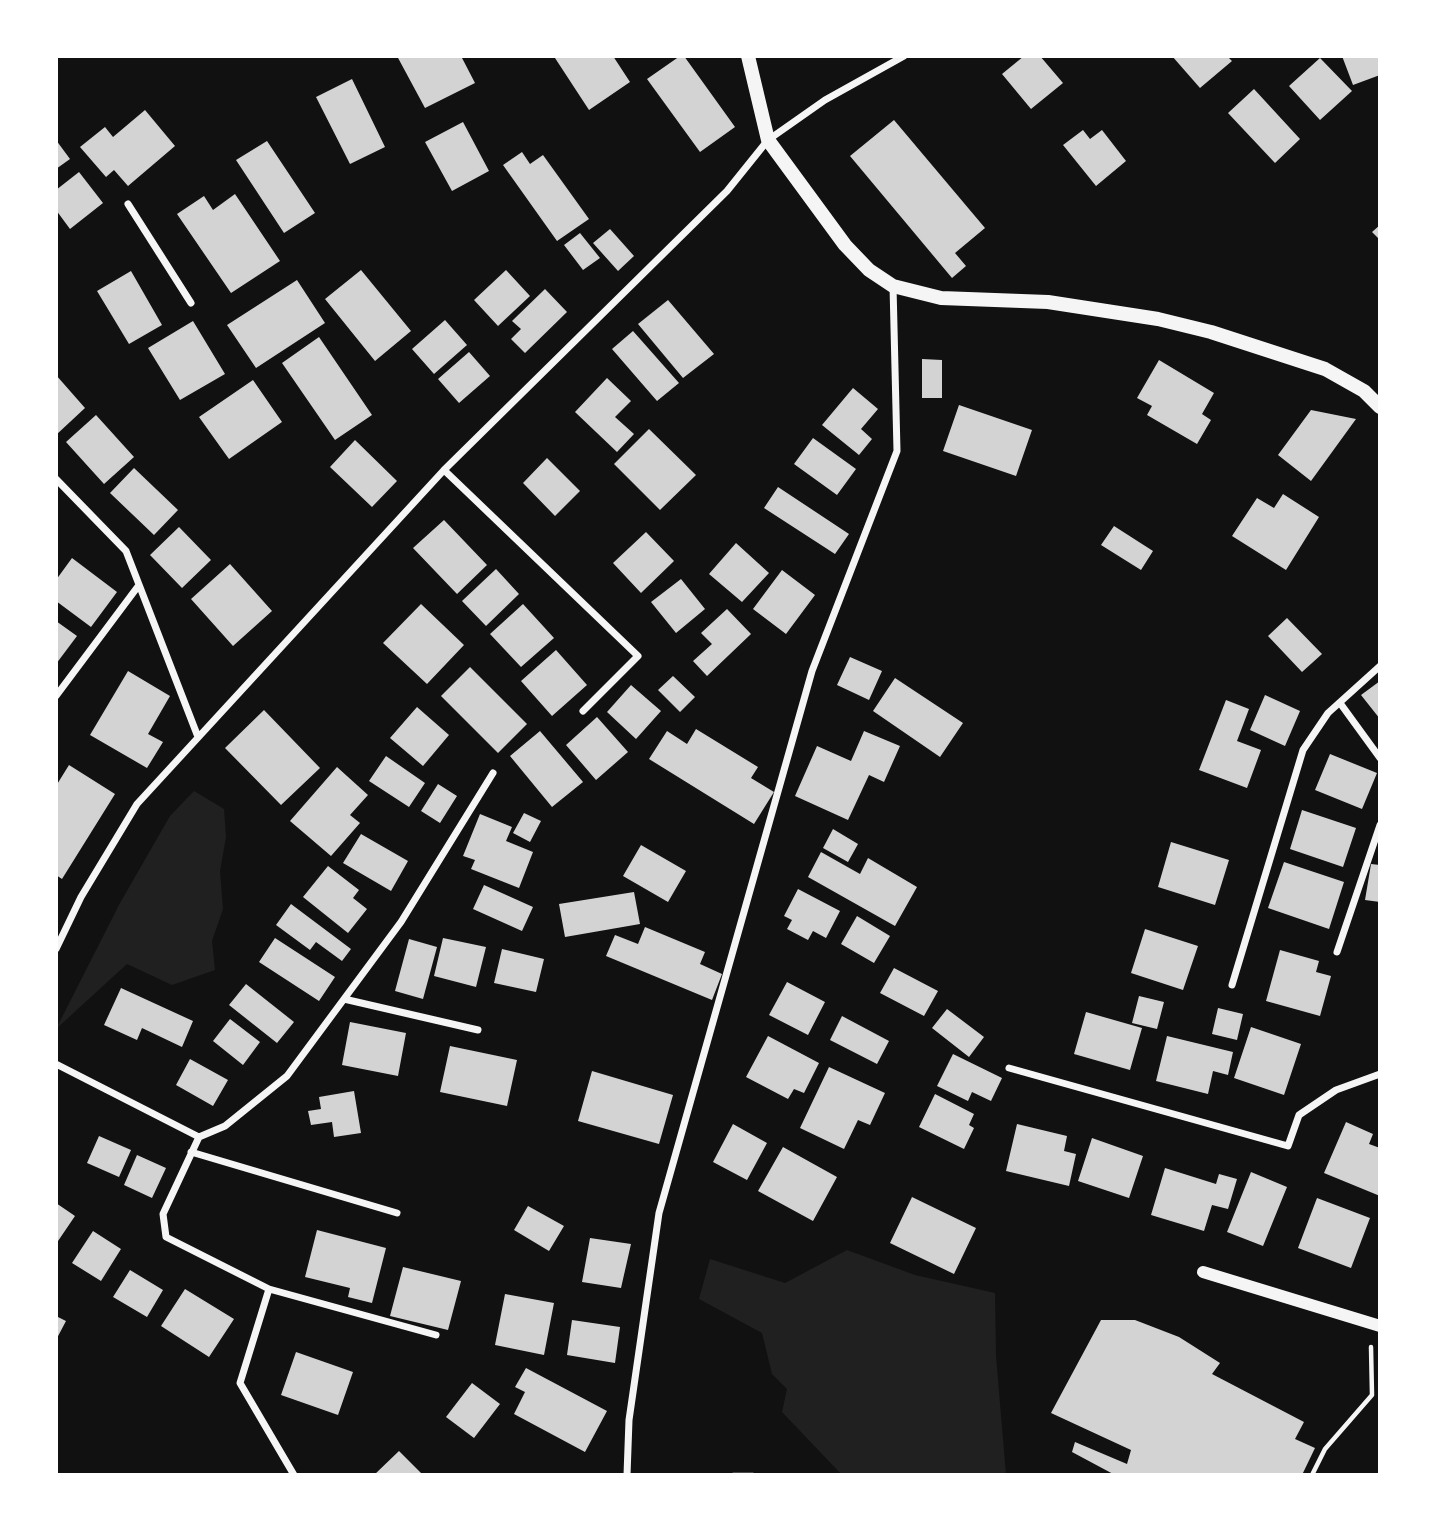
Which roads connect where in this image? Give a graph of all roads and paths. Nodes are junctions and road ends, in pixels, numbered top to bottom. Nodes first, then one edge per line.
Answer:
1 (748, 56) edge
2 (904, 56) edge
3 (768, 139) junction
4 (128, 204) dead end
5 (893, 286) junction
6 (191, 303) dead end
7 (1380, 407) edge
8 (444, 470) junction
9 (56, 479) edge
10 (139, 584) junction
11 (1380, 666) edge
12 (56, 696) edge
13 (1340, 703) junction
14 (583, 711) dead end
15 (198, 737) junction
16 (1380, 758) edge
17 (493, 773) dead end
18 (1380, 825) edge
19 (56, 949) edge
20 (1337, 952) dead end
21 (1232, 985) dead end
22 (344, 999) junction
23 (478, 1030) dead end
24 (56, 1064) edge
25 (1009, 1068) dead end
26 (1380, 1074) edge
27 (199, 1136) junction
28 (191, 1152) junction
29 (397, 1213) dead end
30 (1203, 1272) dead end
31 (269, 1289) junction
32 (1375, 1324) edge
33 (436, 1335) dead end
34 (294, 1475) edge
35 (627, 1475) edge
36 (733, 1475) edge
37 (753, 1475) edge
38 (1312, 1475) edge

1 - 3 main road
2 - 3 street
3 - 5 main road
3 - 8 street
4 - 6 street
5 - 7 main road
5 - 35 street
8 - 14 street
8 - 15 street
9 - 10 street
10 - 12 street
10 - 15 street
11 - 13 street
13 - 16 street
13 - 21 street
15 - 19 street
17 - 22 street
18 - 20 street
22 - 23 street
22 - 27 street
24 - 27 street
25 - 26 street
27 - 28 street
28 - 29 street
28 - 31 street
30 - 32 street
31 - 33 street
31 - 34 street
32 - 38 path
36 - 37 path

